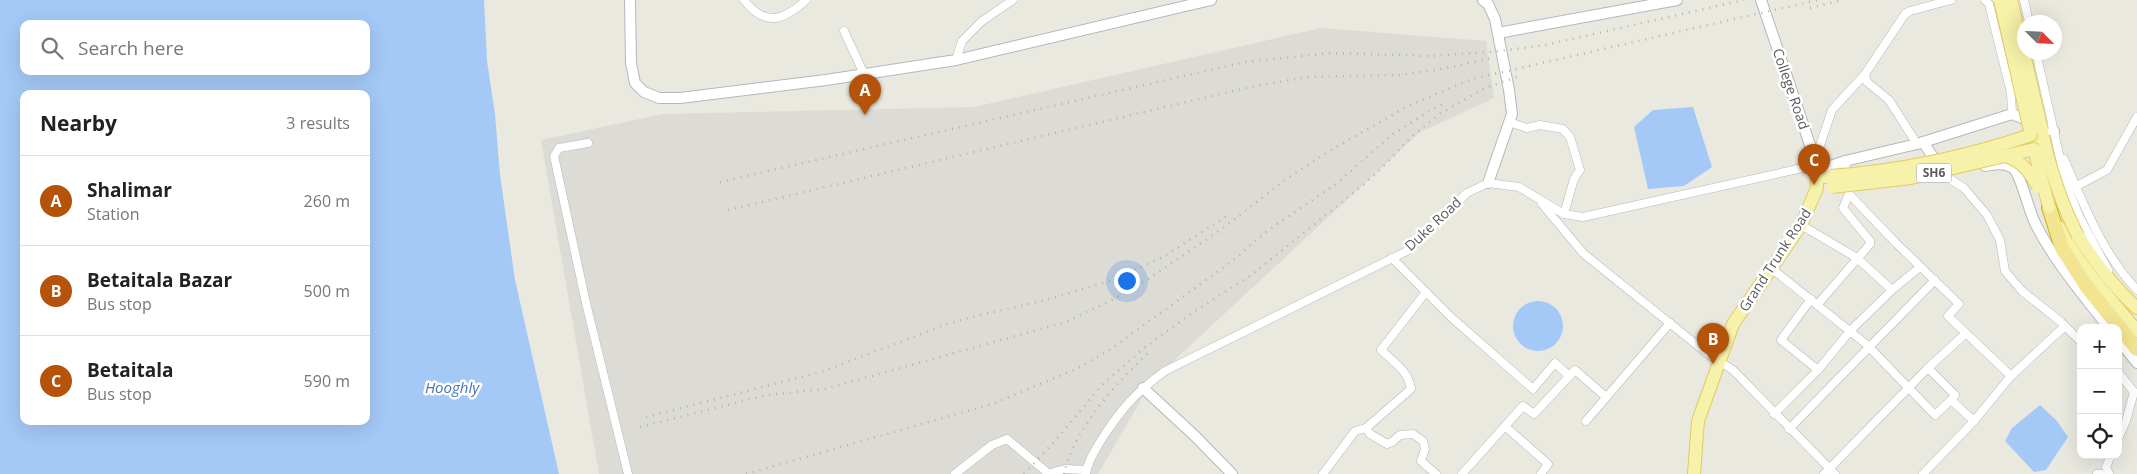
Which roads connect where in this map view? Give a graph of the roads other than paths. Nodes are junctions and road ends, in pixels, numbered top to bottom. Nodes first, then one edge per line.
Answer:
1 (630, 0) edge
2 (744, 0) edge
3 (806, 0) edge
4 (1014, 0) edge
5 (1211, 0) edge
6 (1483, 0) edge
7 (1677, 0) edge
8 (1761, 0) edge
9 (1951, 0) edge
10 (1985, 0) edge
11 (2000, 0) edge
12 (2011, 0) edge
13 (2024, 0) edge
14 (2027, 15) edge
15 (844, 31) dead end
16 (1499, 37) junction
17 (956, 60) junction
18 (2037, 60) edge
19 (864, 74) junction
20 (1865, 74) junction
21 (2012, 114) junction
22 (2137, 116) edge
23 (1510, 122) junction
24 (2042, 132) junction
25 (588, 142) dead end
26 (1920, 143) junction
27 (2046, 147) junction
28 (2005, 156) junction
29 (1845, 162) junction
30 (1816, 175) junction
31 (1945, 176) junction
32 (1831, 181) junction
33 (1488, 183) junction
34 (2076, 188) junction
35 (1849, 194) junction
36 (1539, 200) junction
37 (2049, 207) junction
38 (1564, 214) junction
39 (1801, 224) junction
40 (1392, 258) junction
41 (1857, 258) junction
42 (1920, 267) junction
43 (1772, 268) junction
44 (1935, 280) junction
45 (1892, 290) junction
46 (2137, 290) edge
47 (1426, 292) junction
48 (1815, 301) junction
49 (2137, 308) edge
50 (1670, 323) junction
51 (2106, 324) edge
52 (2064, 326) junction
53 (1850, 331) junction
54 (2137, 331) edge
55 (1965, 334) junction
56 (2077, 338) edge
57 (2122, 344) edge
58 (1870, 348) junction
59 (2137, 349) edge
60 (1718, 361) junction
61 (2137, 363) edge
62 (1928, 368) junction
63 (1818, 370) junction
64 (1570, 376) junction
65 (2010, 376) junction
66 (2122, 376) edge
67 (1909, 386) junction
68 (1143, 388) junction
69 (2135, 391) edge
70 (1606, 397) junction
71 (1952, 400) junction
72 (1774, 414) junction
73 (1586, 421) dead end
74 (1974, 421) junction
75 (1506, 427) junction
76 (1366, 428) junction
77 (1788, 429) junction
78 (2122, 430) edge
79 (2109, 459) edge
80 (1086, 472) edge
81 (1829, 472) edge
82 (628, 474) edge
83 (955, 474) edge
84 (1048, 474) edge
85 (1232, 474) edge
86 (1323, 474) edge
87 (1436, 474) edge
88 (1462, 474) edge
89 (1541, 474) edge
90 (1694, 474) edge
91 (1924, 474) edge
92 (2097, 474) edge
93 (2101, 474) edge
94 (2109, 474) edge

1 - 19 street
2 - 3 street
4 - 17 street
5 - 17 street
6 - 16 street
7 - 16 street
8 - 30 street, College Road
9 - 20 street
10 - 21 street
11 - 24 main road, bridge
12 - 24 main road, bridge
13 - 14 street
15 - 19 street
16 - 23 street
17 - 19 street
18 - 24 street
20 - 26 street
20 - 30 street
21 - 24 street
21 - 26 street
22 - 34 street
23 - 33 street
23 - 38 street
24 - 27 main road, bridge
24 - 27 street
24 - 32 main road, SH6, bridge
25 - 82 street
26 - 29 street
26 - 31 street
27 - 28 main road, SH6, bridge
27 - 34 street
27 - 37 main road, bridge
27 - 49 main road, bridge
28 - 32 main road, SH6, bridge
28 - 37 main road, bridge
29 - 30 street
29 - 35 street
30 - 32 main road, SH6
30 - 38 street
30 - 39 main road, Grand Trunk Road
31 - 51 street
31 - 52 street
33 - 36 street
33 - 40 street, Duke Road
34 - 46 street
35 - 41 street
35 - 42 street
36 - 38 street
36 - 50 street
37 - 54 main road
37 - 59 highway
39 - 41 street
39 - 43 main road, Grand Trunk Road
40 - 47 street
40 - 68 street, Duke Road
41 - 45 street
41 - 48 street
42 - 44 street
42 - 45 street
43 - 48 street
43 - 60 main road, Grand Trunk Road
44 - 55 street
44 - 58 street
45 - 53 street
47 - 64 street
47 - 76 street
48 - 53 street
48 - 63 street
50 - 60 street
50 - 70 street
52 - 56 street
52 - 65 street
53 - 58 street
53 - 63 street
55 - 62 street
55 - 65 street
57 - 61 street
58 - 67 street
58 - 77 street
60 - 72 street
60 - 90 main road, Grand Trunk Road
62 - 67 street
62 - 71 street
63 - 72 street
64 - 70 street
64 - 75 street
65 - 74 street
66 - 69 street
67 - 71 street
67 - 81 street
68 - 80 street, Duke Road
68 - 85 street
69 - 78 street
70 - 73 street
71 - 74 street
72 - 77 street
74 - 91 street
75 - 88 street
75 - 89 street
76 - 86 street
76 - 87 street
77 - 81 street
79 - 94 street
80 - 84 street
83 - 84 street
92 - 93 street

